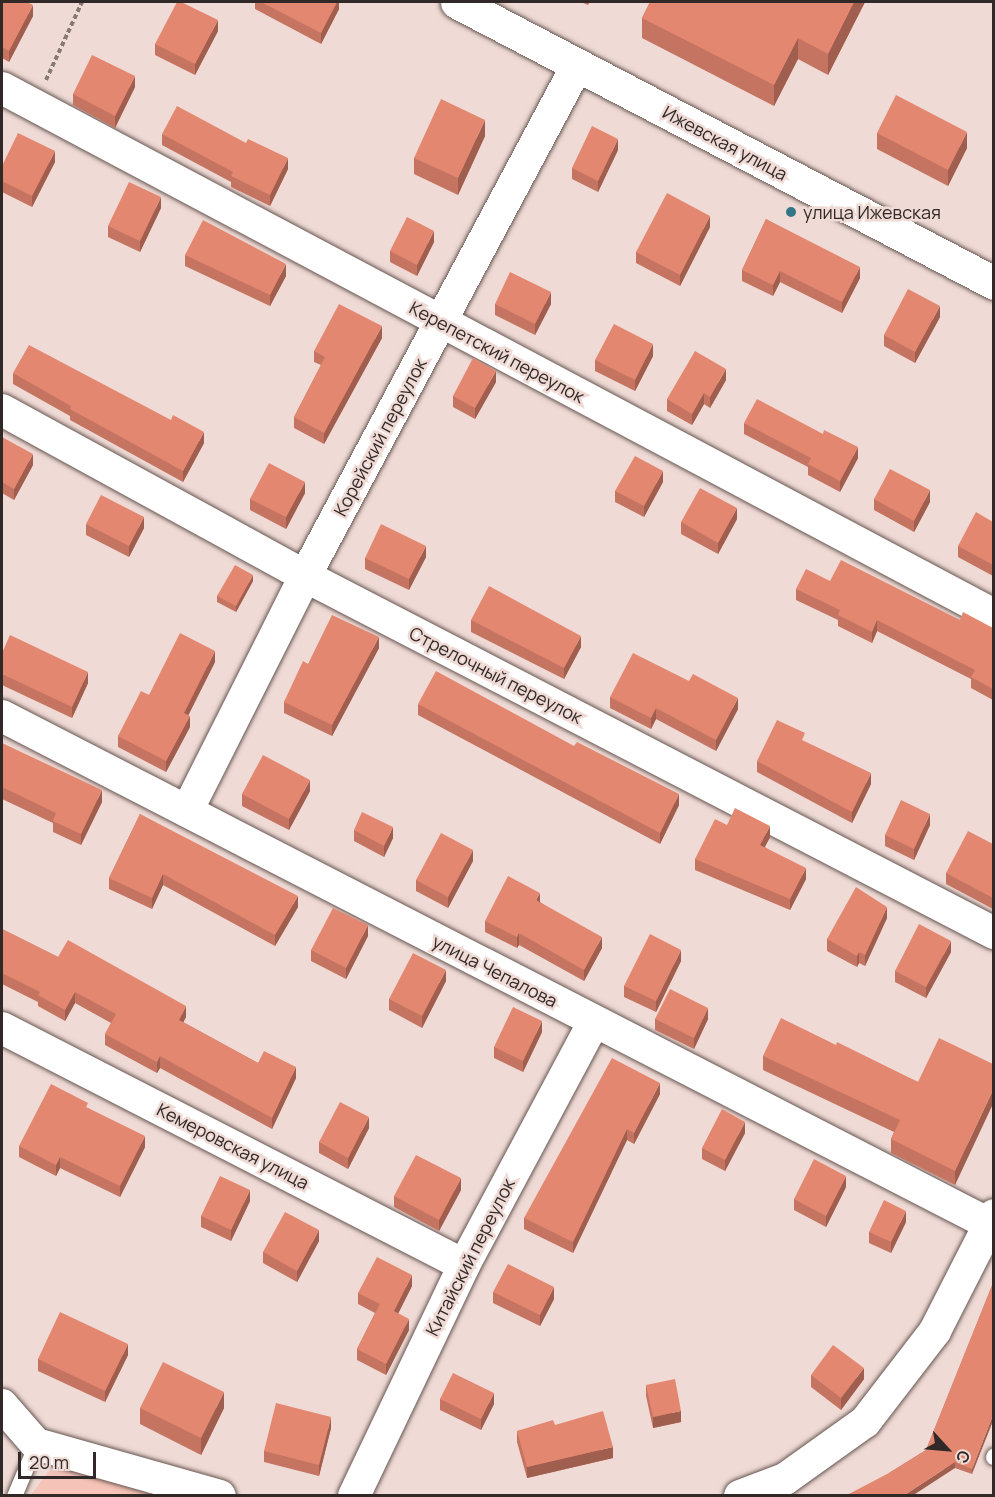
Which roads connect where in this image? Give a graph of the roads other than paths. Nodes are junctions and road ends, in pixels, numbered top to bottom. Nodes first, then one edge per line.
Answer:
1 (457, 2) edge
2 (577, 66) junction
3 (2, 88) edge
4 (993, 283) edge
5 (442, 323) junction
6 (2, 410) edge
7 (305, 576) junction
8 (993, 615) edge
9 (2, 716) edge
10 (187, 811) junction
11 (993, 933) edge
12 (594, 1022) junction
13 (2, 1028) edge
14 (991, 1219) edge
15 (464, 1265) junction
16 (2, 1405) edge
17 (36, 1444) junction
18 (14, 1496) edge
19 (220, 1496) edge
20 (354, 1496) edge
21 (740, 1496) edge

1 - 2 main road, Ижевская улица
2 - 4 main road, Ижевская улица
2 - 5 street, Корейский переулок
3 - 5 street, Керепетский переулок
5 - 7 street, Корейский переулок
5 - 8 street, Керепетский переулок
6 - 7 street, Стрелочный переулок
7 - 10 street, Корейский переулок
7 - 11 street, Стрелочный переулок
9 - 10 street, улица Чепалова
10 - 12 street, улица Чепалова
12 - 14 street, улица Чепалова
12 - 15 street, Китайский переулок
13 - 15 street, Кемеровская улица
14 - 21 street
15 - 20 street, Китайский переулок
16 - 17 street
17 - 18 lane
17 - 19 street

